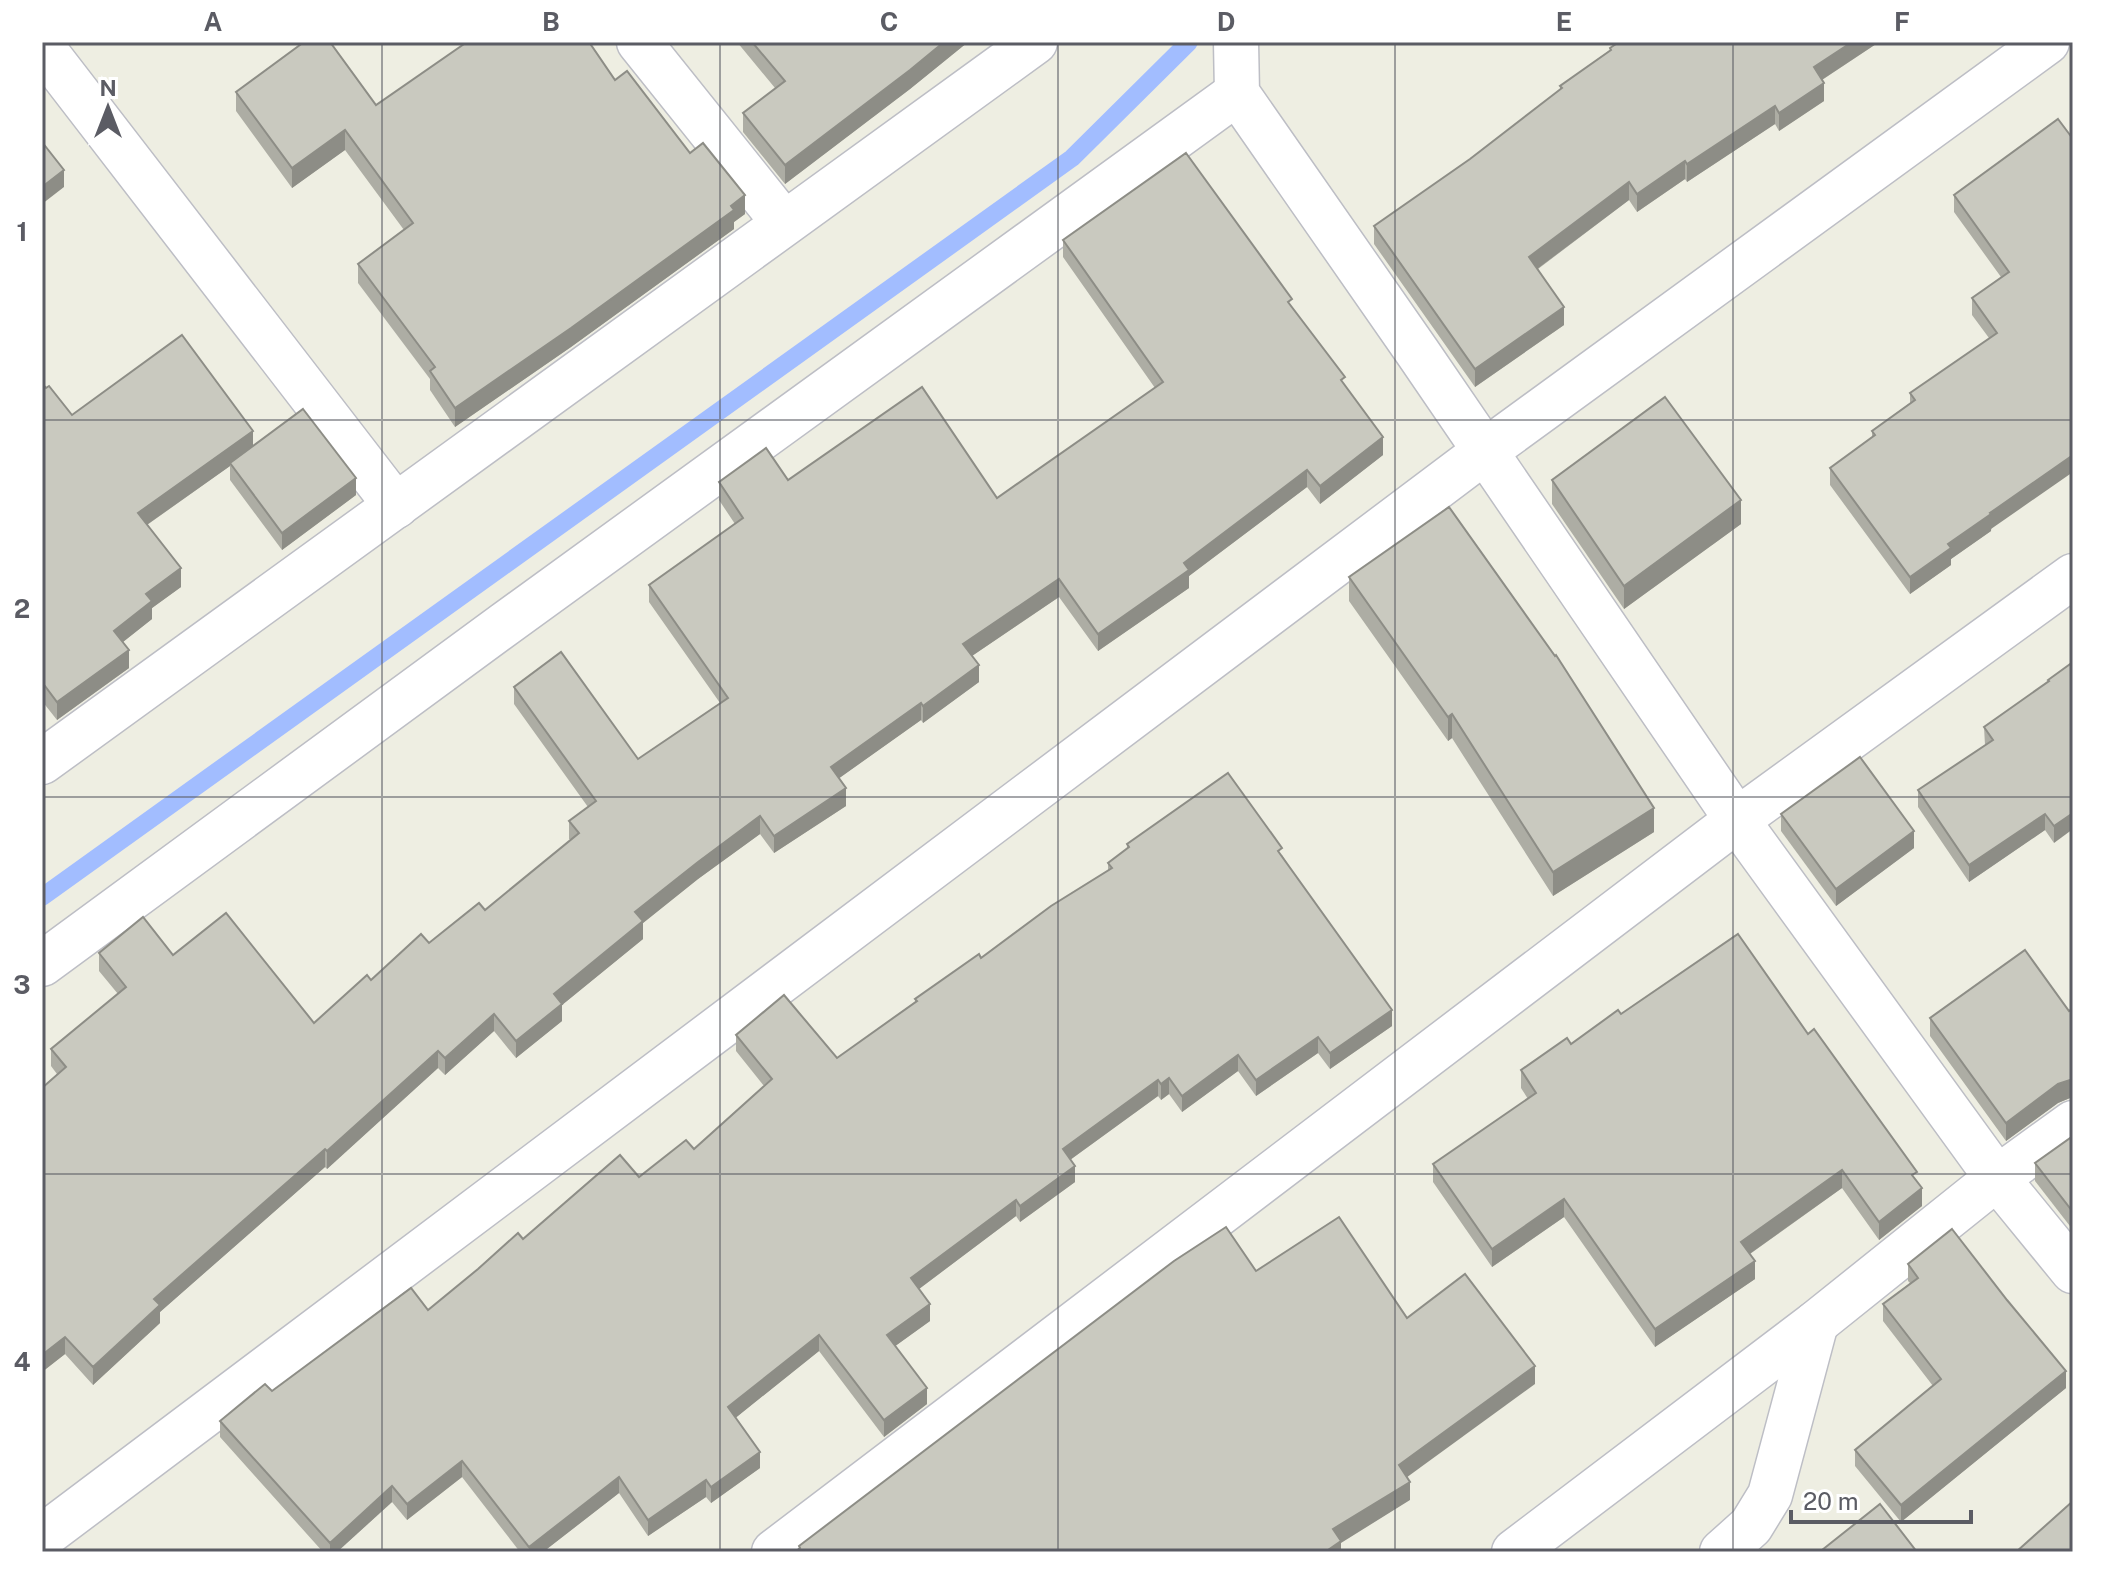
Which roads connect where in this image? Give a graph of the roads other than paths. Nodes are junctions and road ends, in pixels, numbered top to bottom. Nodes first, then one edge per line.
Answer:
1 (639, 42) edge
2 (1035, 42) edge
3 (1236, 42) edge
4 (2047, 42) edge
5 (42, 47) edge
6 (1237, 93) junction
7 (784, 223) junction
8 (1484, 452) junction
9 (396, 506) junction
10 (2073, 576) edge
11 (43, 758) edge
12 (1737, 820) junction
13 (42, 964) edge
14 (2073, 1123) edge
15 (1997, 1178) junction
16 (2073, 1271) edge
17 (1816, 1323) junction
18 (42, 1537) edge
19 (774, 1552) edge
20 (1514, 1552) edge
21 (1722, 1552) edge

1 - 7 street
2 - 7 street
3 - 6 street
4 - 8 street
5 - 9 street
6 - 8 street
6 - 13 street
7 - 9 street
8 - 12 street
8 - 18 street
9 - 11 street
10 - 12 street
12 - 15 street
12 - 19 street
14 - 15 street
15 - 16 street
15 - 17 street
17 - 20 street
17 - 21 street

